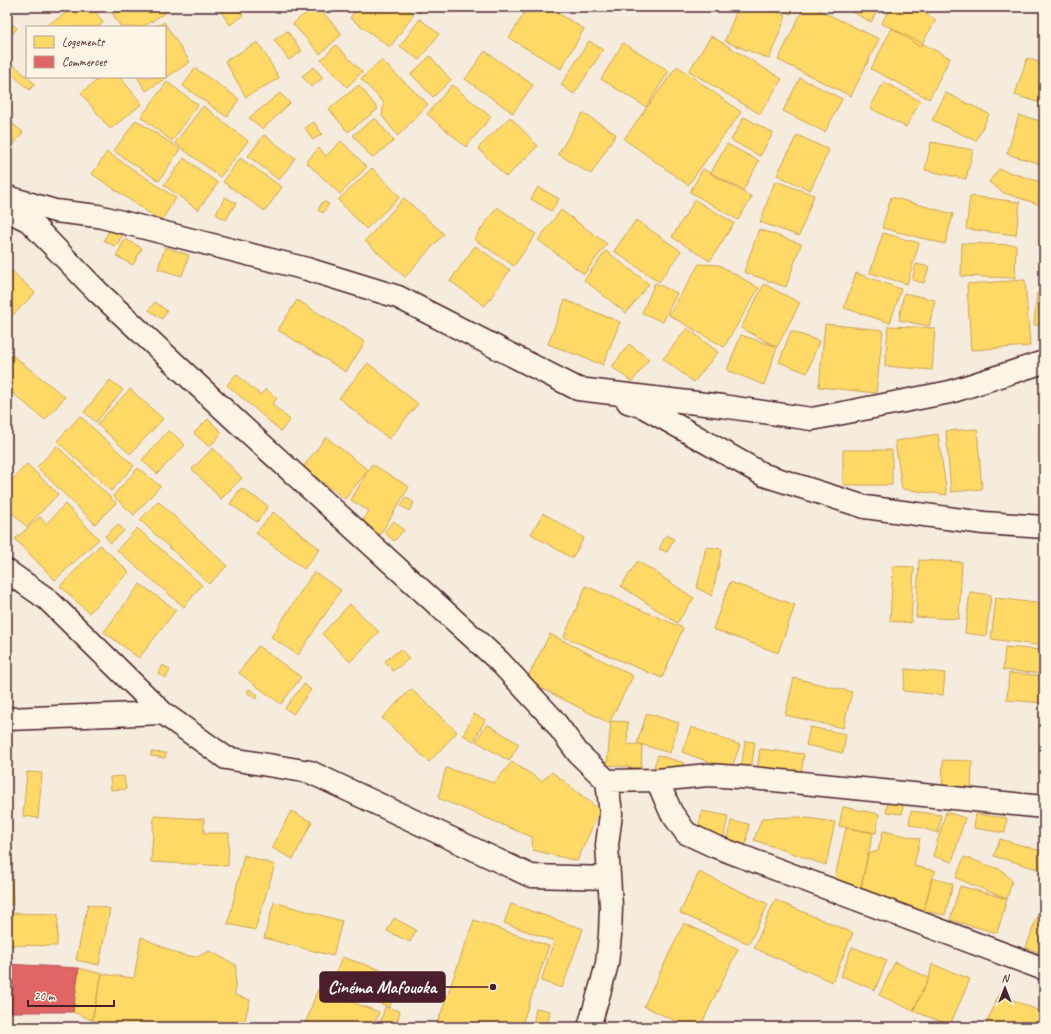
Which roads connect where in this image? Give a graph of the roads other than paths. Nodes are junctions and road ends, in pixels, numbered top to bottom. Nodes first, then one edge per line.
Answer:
1 (7, 197) edge
2 (7, 210) edge
3 (1044, 362) edge
4 (578, 388) junction
5 (1044, 527) edge
6 (7, 571) edge
7 (163, 713) junction
8 (7, 719) edge
9 (657, 780) junction
10 (607, 781) junction
11 (1044, 807) edge
12 (609, 878) junction
13 (1044, 969) edge
14 (589, 1027) edge

1 - 4 street
2 - 10 street
3 - 4 street
4 - 5 street
6 - 7 street
7 - 8 street
7 - 12 street
9 - 10 street
9 - 11 street
9 - 13 street
10 - 12 street
12 - 14 street

